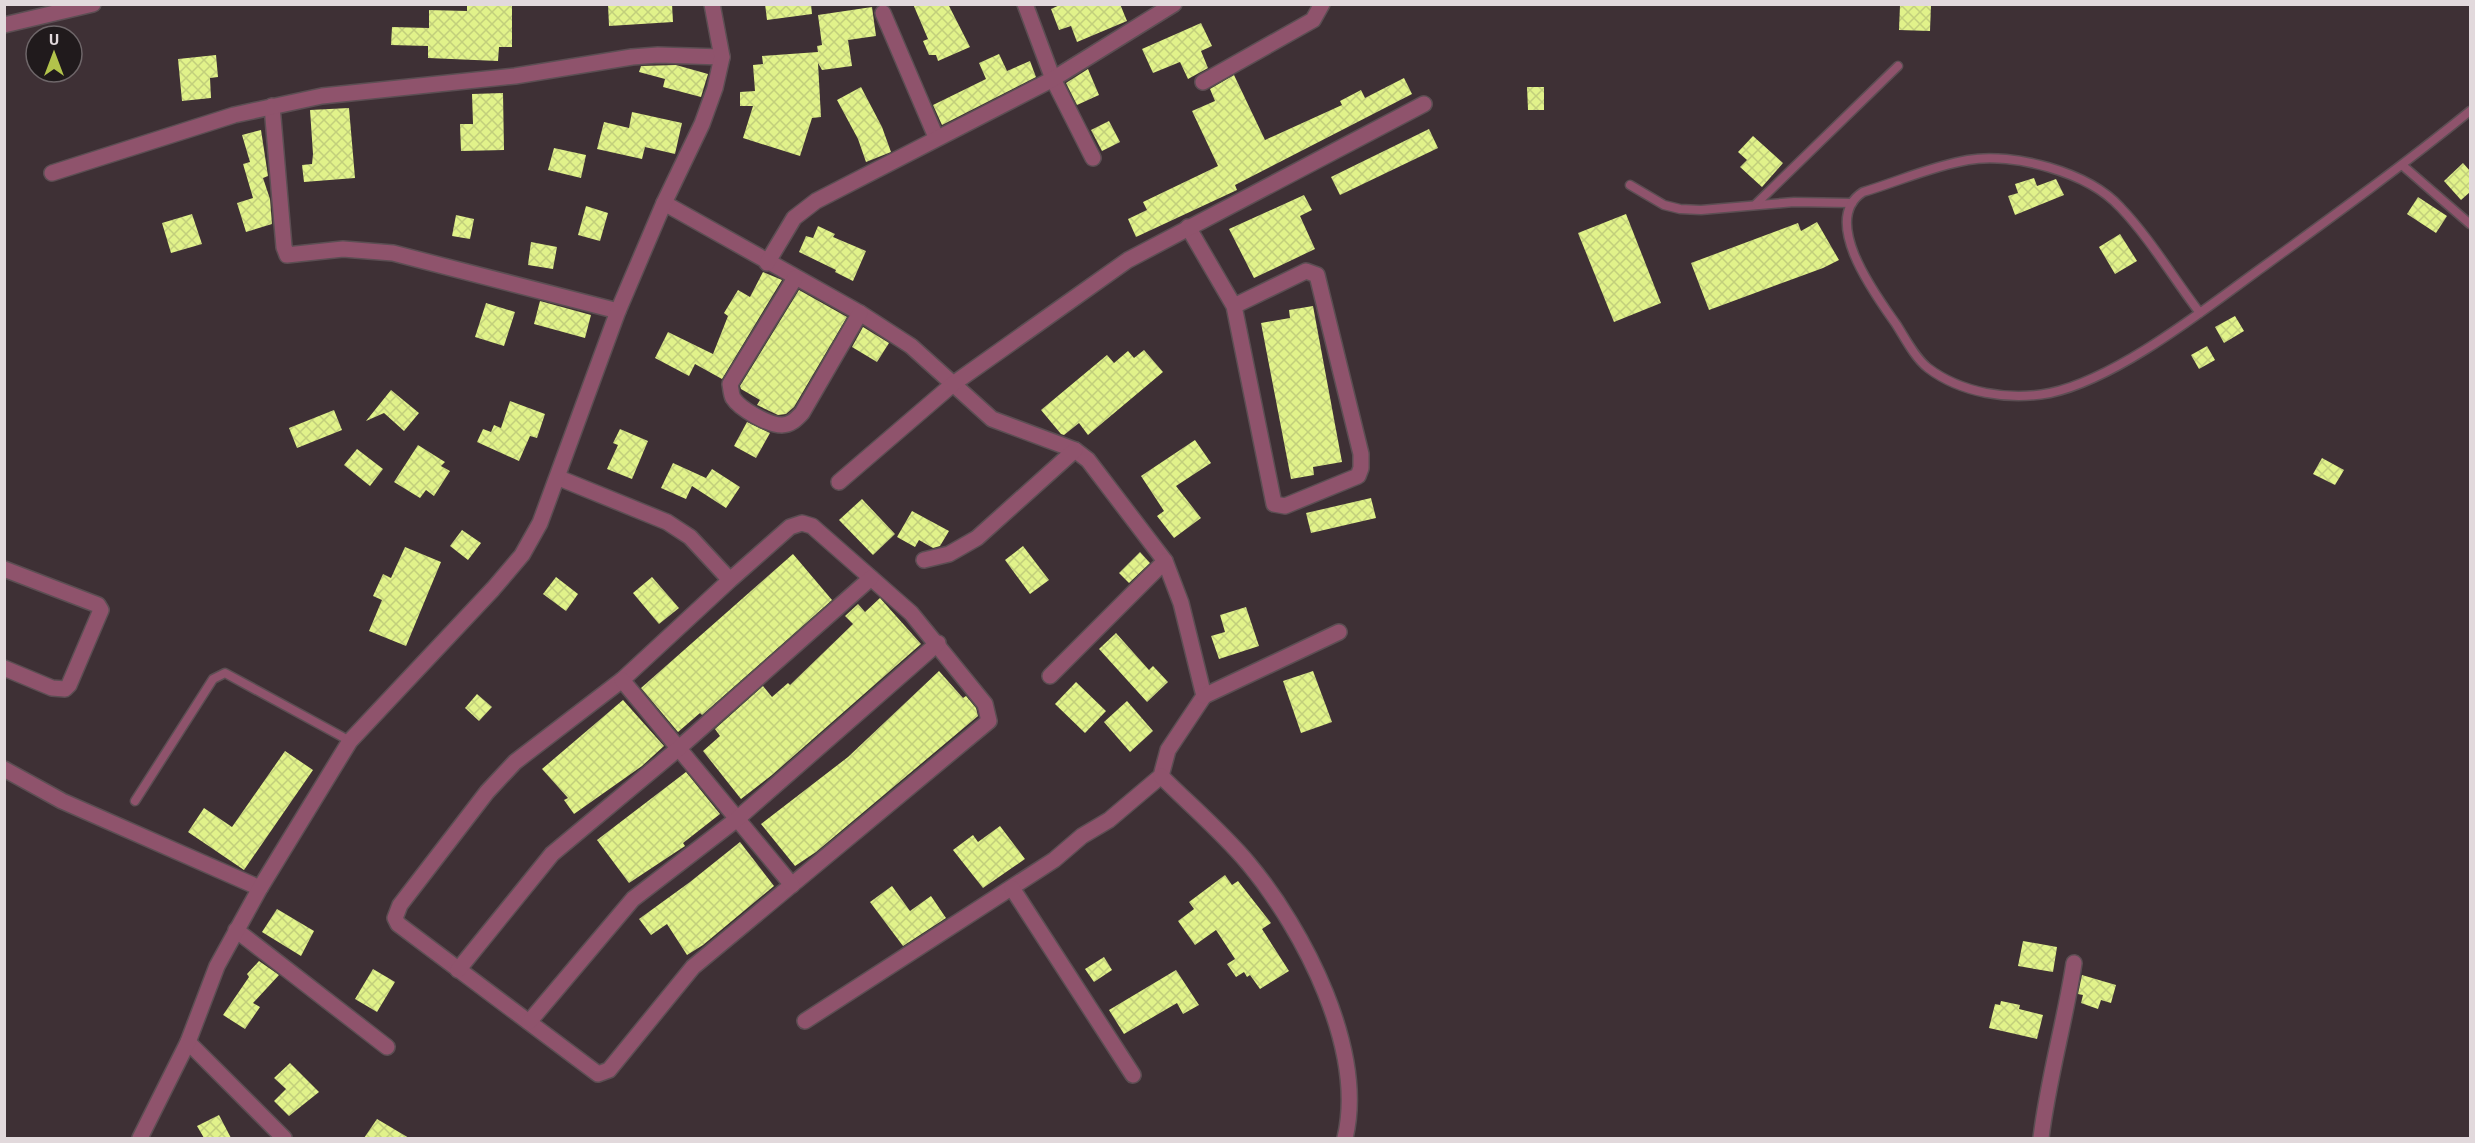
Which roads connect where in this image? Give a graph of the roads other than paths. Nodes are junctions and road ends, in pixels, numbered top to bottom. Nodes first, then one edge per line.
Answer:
1 (93, 4) edge
2 (712, 4) edge
3 (1024, 4) edge
4 (1174, 4) edge
5 (1322, 4) edge
6 (883, 14) dead end
7 (4, 25) edge
8 (722, 57) junction
9 (1898, 66) dead end
10 (1053, 79) junction
11 (1203, 82) dead end
12 (1424, 104) dead end
13 (272, 106) junction
14 (2470, 111) edge
15 (936, 138) junction
16 (1093, 158) dead end
17 (2402, 165) junction
18 (52, 172) dead end
19 (1630, 185) dead end
20 (664, 203) junction
21 (1852, 203) junction
22 (1756, 204) junction
23 (2470, 224) edge
24 (1188, 227) junction
25 (767, 263) junction
26 (795, 278) junction
27 (1234, 306) junction
28 (618, 311) junction
29 (860, 313) junction
30 (2200, 313) junction
31 (953, 384) junction
32 (1075, 450) junction
33 (559, 478) junction
34 (838, 482) dead end
35 (924, 560) dead end
36 (1165, 561) junction
37 (4, 570) edge
38 (871, 578) junction
39 (730, 580) junction
40 (1339, 632) dead end
41 (938, 643) junction
42 (4, 668) edge
43 (1050, 676) dead end
44 (622, 680) junction
45 (1204, 696) junction
46 (350, 741) junction
47 (679, 748) junction
48 (4, 769) edge
49 (1161, 776) junction
50 (135, 801) dead end
51 (737, 819) junction
52 (792, 885) junction
53 (260, 888) junction
54 (1012, 888) junction
55 (236, 930) junction
56 (2074, 963) dead end
57 (459, 970) junction
58 (805, 1021) dead end
59 (529, 1022) junction
60 (188, 1042) junction
61 (387, 1047) dead end
62 (1133, 1075) dead end
63 (140, 1138) edge
64 (284, 1138) edge
65 (1345, 1138) edge
66 (2041, 1138) edge

1 - 7 street
2 - 8 street
3 - 10 street
4 - 10 street
5 - 11 street
6 - 15 street
8 - 13 street
8 - 20 street
9 - 22 lane
10 - 15 street
10 - 16 street
12 - 24 street
13 - 18 street
13 - 28 street
14 - 17 lane
15 - 25 street
17 - 23 lane
17 - 30 lane
19 - 22 lane
20 - 25 street
20 - 28 street
21 - 22 lane
21 - 30 lane
21 - 30 lane
24 - 27 street
24 - 31 street
25 - 26 street
26 - 29 street
26 - 29 street
27 - 27 street
28 - 33 street
29 - 31 street
31 - 32 street
31 - 34 street
32 - 35 street
32 - 36 street
33 - 39 street
33 - 46 street
36 - 43 street
36 - 45 street
37 - 42 street
38 - 39 street
38 - 41 street
38 - 47 street
39 - 44 street
40 - 45 street
41 - 51 street
41 - 52 street
44 - 47 street
44 - 57 street
45 - 49 street
46 - 50 lane
46 - 53 street
47 - 51 street
47 - 57 street
48 - 53 street
49 - 54 street
49 - 65 street
51 - 52 street
51 - 59 street
52 - 59 street
53 - 55 street
54 - 58 street
54 - 62 street
55 - 60 street
55 - 61 street
56 - 66 street
57 - 59 street
60 - 63 street
60 - 64 street

